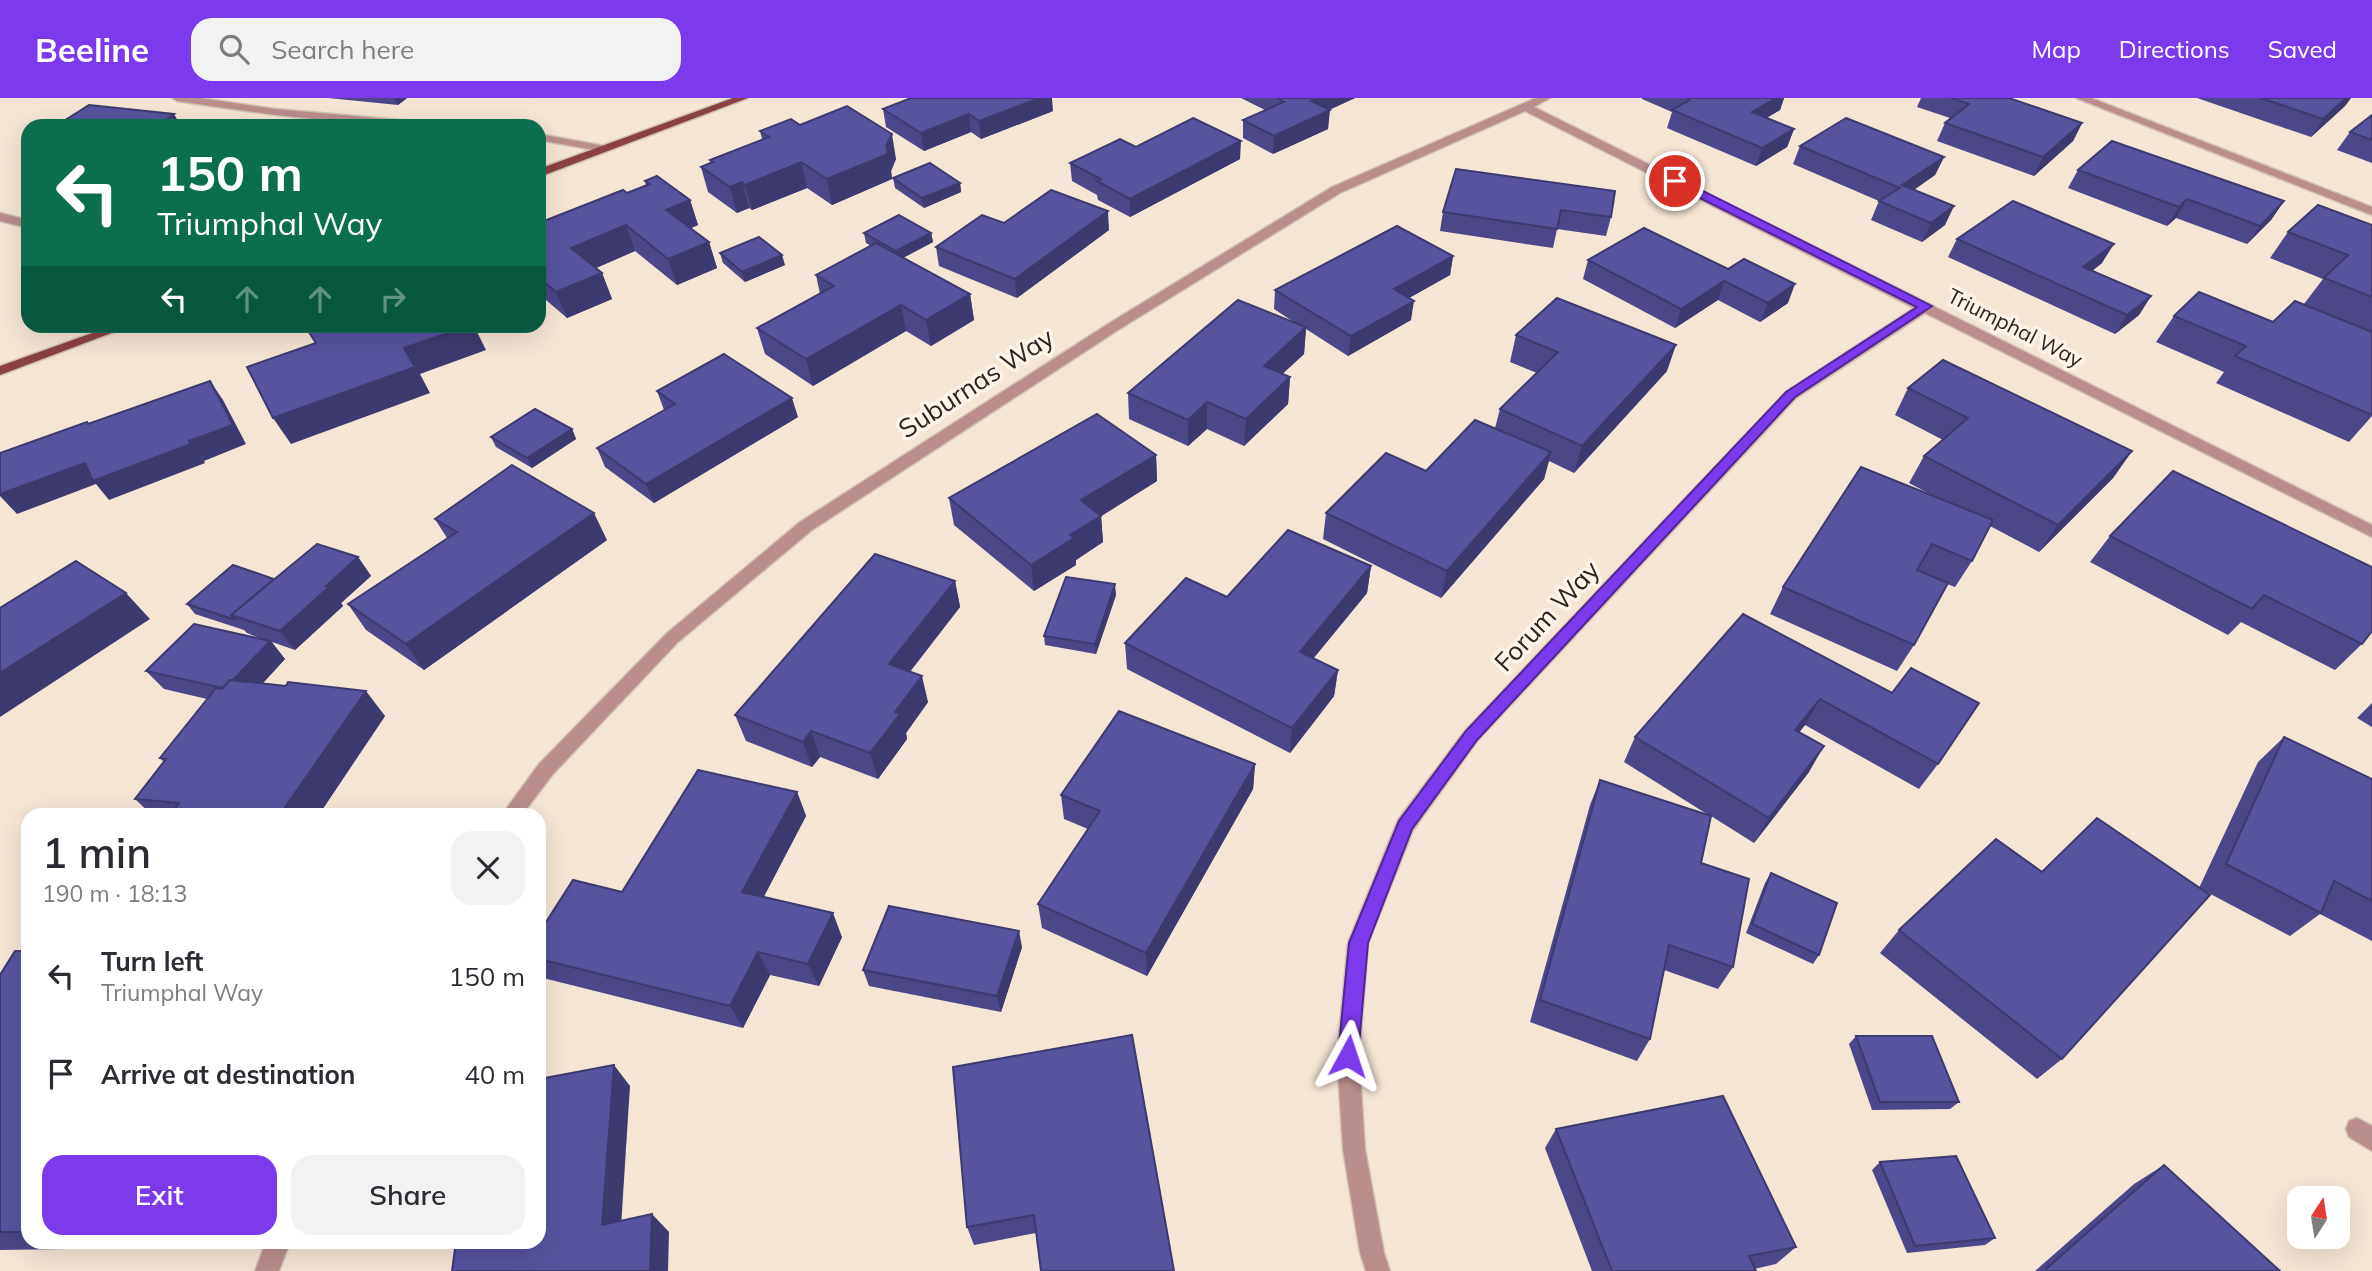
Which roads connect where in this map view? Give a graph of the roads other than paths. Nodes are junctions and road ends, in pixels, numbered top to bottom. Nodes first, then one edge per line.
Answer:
1 (177, 98) edge
2 (743, 98) edge
3 (1545, 98) edge
4 (2081, 98) edge
5 (1525, 107) junction
6 (354, 119) edge
7 (546, 137) edge
8 (605, 149) junction
9 (546, 170) edge
10 (2372, 211) edge
11 (0, 217) edge
12 (21, 222) edge
13 (1926, 306) junction
14 (104, 333) edge
15 (0, 371) edge
16 (2372, 532) edge
17 (516, 808) edge
18 (275, 1249) edge
19 (267, 1271) edge
20 (1378, 1271) edge

1 - 6 street
2 - 8 main road
3 - 5 street, Suburnas Way
4 - 10 street
5 - 13 street, Triumphal Way
5 - 17 street, Suburnas Way
7 - 8 street
8 - 9 main road
11 - 12 street
13 - 16 street, Triumphal Way
13 - 20 street, Forum Way
14 - 15 main road
18 - 19 street

